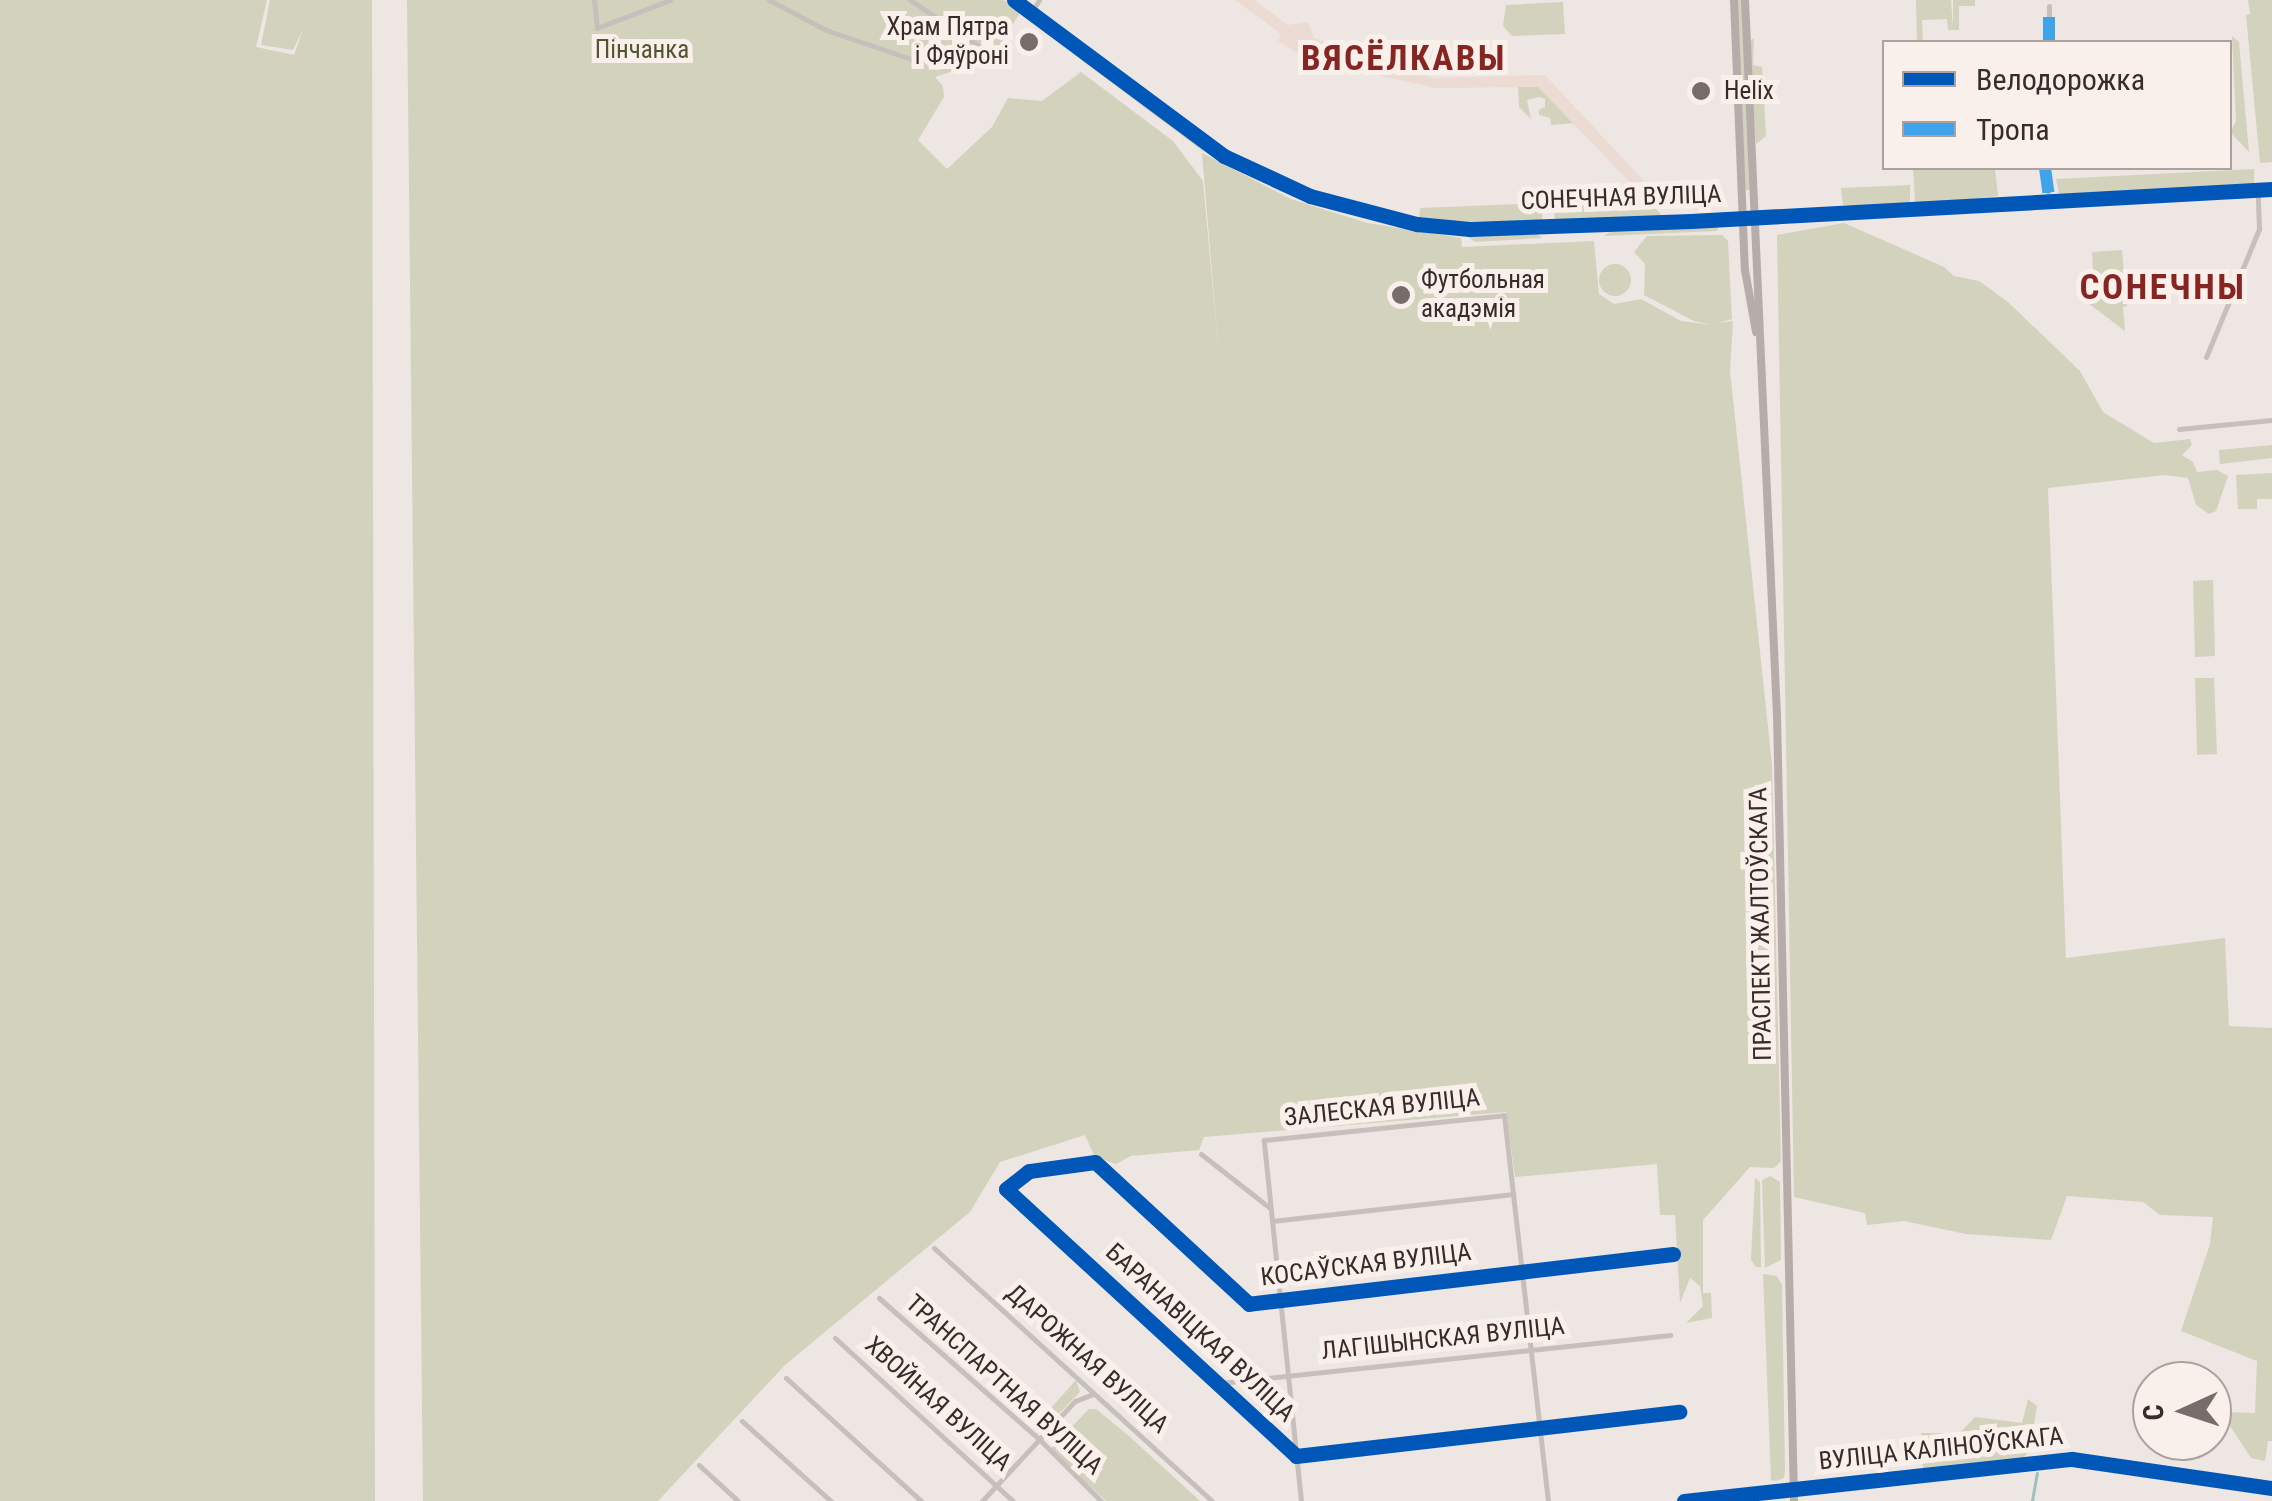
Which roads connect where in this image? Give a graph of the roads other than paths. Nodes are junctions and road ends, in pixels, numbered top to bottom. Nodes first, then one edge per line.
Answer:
1 (594, 0) edge
2 (670, 0) edge
3 (770, 0) edge
4 (910, 0) edge
5 (1014, 0) edge
6 (1039, 0) edge
7 (1734, 0) edge
8 (1746, 0) edge
9 (2049, 6) dead end
10 (1030, 14) junction
11 (2049, 40) edge
12 (989, 53) junction
13 (997, 58) dead end
14 (2045, 170) edge
15 (2272, 189) edge
16 (2258, 191) junction
17 (2050, 202) junction
18 (1754, 216) junction
19 (1742, 218) junction
20 (1760, 346) junction
21 (2206, 357) dead end
22 (2272, 420) edge
23 (2179, 429) dead end
24 (1201, 1154) dead end
25 (1006, 1189) joint
26 (1513, 1194) junction
27 (1270, 1208) junction
28 (1272, 1221) junction
29 (934, 1248) dead end
30 (1674, 1254) dead end
31 (1522, 1270) junction
32 (879, 1298) dead end
33 (1281, 1300) junction
34 (1670, 1335) dead end
35 (835, 1338) dead end
36 (1530, 1348) junction
37 (1288, 1376) junction
38 (786, 1378) dead end
39 (1221, 1382) junction
40 (1094, 1394) junction
41 (1679, 1412) dead end
42 (742, 1421) dead end
43 (1540, 1428) junction
44 (1039, 1439) junction
45 (1296, 1456) junction
46 (699, 1465) dead end
47 (998, 1485) junction
48 (2272, 1488) edge
49 (1793, 1490) junction
50 (738, 1501) edge
51 (831, 1501) edge
52 (921, 1501) edge
53 (982, 1501) edge
54 (1013, 1501) edge
55 (1101, 1501) edge
56 (1212, 1501) edge
57 (1301, 1501) edge
58 (1548, 1501) edge
59 (1684, 1501) edge
60 (1794, 1501) edge

1 - 2 street
3 - 12 street
4 - 12 street
5 - 10 street, СОНЕЧНАЯ ВУЛІЦА
6 - 10 street
7 - 19 main road, ПРАСПЕКТ ЖАЛТОЎСКАГА
8 - 18 main road, ПРАСПЕКТ ЖАЛТОЎСКАГА
9 - 11 street
10 - 19 street, СОНЕЧНАЯ ВУЛІЦА
12 - 13 street
14 - 17 street
15 - 16 street, СОНЕЧНАЯ ВУЛІЦА
16 - 17 street, СОНЕЧНАЯ ВУЛІЦА
16 - 21 street
17 - 18 street, СОНЕЧНАЯ ВУЛІЦА
18 - 19 street, СОНЕЧНАЯ ВУЛІЦА
18 - 20 main road, ПРАСПЕКТ ЖАЛТОЎСКАГА
19 - 20 main road, ПРАСПЕКТ ЖАЛТОЎСКАГА
20 - 49 main road, ПРАСПЕКТ ЖАЛТОЎСКАГА
22 - 23 street
24 - 27 street
25 - 33 street, КОСАЎСКАЯ ВУЛІЦА
25 - 39 street, БАРАНАВІЦКАЯ ВУЛІЦА
26 - 27 street, ЗАЛЕСКАЯ ВУЛІЦА
26 - 28 street
26 - 31 street
27 - 28 street
28 - 33 street
29 - 40 street, ДАРОЖНАЯ ВУЛІЦА
30 - 31 street, КОСАЎСКАЯ ВУЛІЦА
31 - 33 street, КОСАЎСКАЯ ВУЛІЦА
31 - 36 street
32 - 44 street, ТРАНСПАРТНАЯ ВУЛІЦА
33 - 37 street
34 - 36 street, ЛАГІШЫНСКАЯ ВУЛІЦА
35 - 47 street, ХВОЙНАЯ ВУЛІЦА
36 - 37 street, ЛАГІШЫНСКАЯ ВУЛІЦА
36 - 43 street
37 - 39 street, ЛАГІШЫНСКАЯ ВУЛІЦА
37 - 45 street
38 - 52 street
39 - 45 street, БАРАНАВІЦКАЯ ВУЛІЦА
40 - 44 street
40 - 56 street, ДАРОЖНАЯ ВУЛІЦА
41 - 43 street, БАРАНАВІЦКАЯ ВУЛІЦА
42 - 51 street
43 - 45 street, БАРАНАВІЦКАЯ ВУЛІЦА
43 - 58 street
44 - 47 street
44 - 55 street, ТРАНСПАРТНАЯ ВУЛІЦА
45 - 57 street
46 - 50 street
47 - 53 street
47 - 54 street, ХВОЙНАЯ ВУЛІЦА
48 - 49 street, ВУЛІЦА КАЛІНОЎСКАГА
49 - 59 street, ВУЛІЦА КАЛІНОЎСКАГА
49 - 60 main road, ПРАСПЕКТ ЖАЛТОЎСКАГА

